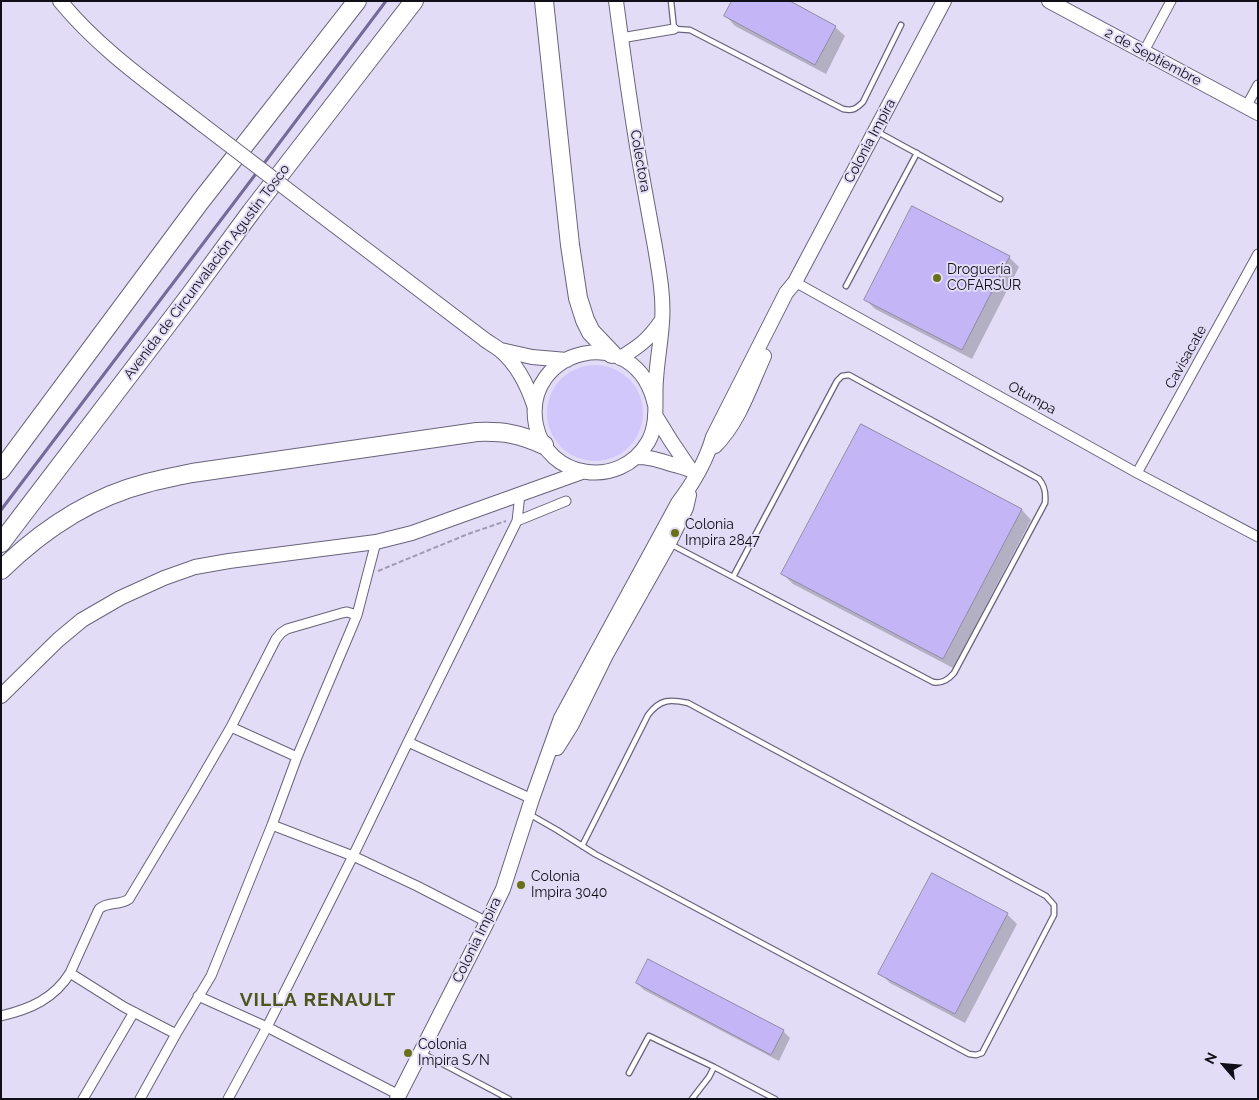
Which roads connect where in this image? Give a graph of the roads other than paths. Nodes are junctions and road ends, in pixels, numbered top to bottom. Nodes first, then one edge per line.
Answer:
1 (60, 1) edge
2 (357, 1) edge
3 (414, 1) edge
4 (544, 1) edge
5 (616, 1) edge
6 (671, 1) edge
7 (944, 1) edge
8 (1049, 1) edge
9 (1171, 1) edge
10 (901, 25) dead end
11 (674, 29) junction
12 (621, 38) junction
13 (1144, 53) junction
14 (1258, 85) edge
15 (1252, 110) edge
16 (875, 131) junction
17 (916, 153) junction
18 (1000, 199) dead end
19 (1258, 254) edge
20 (795, 282) junction
21 (846, 286) dead end
22 (662, 320) junction
23 (501, 350) junction
24 (616, 356) junction
25 (567, 360) junction
26 (535, 408) junction
27 (655, 410) junction
28 (544, 445) junction
29 (636, 457) junction
30 (1, 470) edge
31 (582, 472) junction
32 (1137, 472) junction
33 (693, 476) junction
34 (520, 494) junction
35 (566, 500) dead end
36 (517, 522) junction
37 (1258, 537) edge
38 (376, 542) junction
39 (669, 543) junction
40 (1, 544) edge
41 (1, 570) edge
42 (733, 577) junction
43 (357, 615) junction
44 (1, 696) edge
45 (231, 727) junction
46 (408, 742) junction
47 (297, 757) junction
48 (541, 774) junction
49 (532, 799) junction
50 (528, 813) junction
51 (272, 825) junction
52 (582, 846) junction
53 (353, 856) junction
54 (487, 922) junction
55 (70, 973) junction
56 (198, 996) junction
57 (1, 1008) edge
58 (18, 1012) junction
59 (134, 1012) junction
60 (1, 1016) edge
61 (267, 1027) junction
62 (176, 1034) junction
63 (421, 1053) junction
64 (714, 1067) junction
65 (629, 1073) dead end
66 (398, 1097) edge
67 (83, 1099) edge
68 (140, 1099) edge
69 (228, 1099) edge
70 (510, 1099) edge
71 (692, 1099) edge
72 (775, 1099) edge

1 - 23 main road, bridge
2 - 30 highway
3 - 40 highway, Avenida de Circunvalación Agustín Tosco
4 - 24 highway
5 - 12 main road, Colectora
6 - 11 lane
7 - 16 main road, Colonia Impira
8 - 13 main road, 2 de Septiembre
9 - 13 street
10 - 11 lane
11 - 12 street
12 - 22 main road, Colectora
13 - 15 main road, 2 de Septiembre
14 - 15 street
16 - 17 lane
16 - 20 main road, Colonia Impira
17 - 18 lane
17 - 21 lane
19 - 32 street, Cavisacate
20 - 32 street, Otumpa
20 - 33 main road, Colonia Impira
22 - 24 main road
22 - 27 main road, Colectora
23 - 25 main road
23 - 26 main road
24 - 25 main road
24 - 27 main road
25 - 26 main road
26 - 28 main road
27 - 29 main road
27 - 33 main road
28 - 31 main road
28 - 41 highway
29 - 31 main road
29 - 33 main road
31 - 34 main road
32 - 37 street, Otumpa
33 - 39 main road, Colonia Impira
33 - 48 main road, Colonia Impira
34 - 36 street
34 - 38 main road
35 - 36 street
36 - 46 street
38 - 43 street
38 - 44 main road
39 - 42 lane
39 - 48 main road, Colonia Impira
42 - 42 lane
43 - 45 street
43 - 47 street
45 - 47 street
45 - 55 street
46 - 49 street
46 - 53 street
47 - 51 street
48 - 49 main road, Colonia Impira
49 - 50 main road, Colonia Impira
50 - 52 lane
50 - 54 main road, Colonia Impira
51 - 53 street
51 - 56 street
52 - 52 lane
53 - 54 street
53 - 61 street
54 - 63 main road, Colonia Impira
55 - 58 street
55 - 59 street
56 - 61 street
56 - 62 street
57 - 58 street
58 - 60 street
59 - 62 street
59 - 67 street
61 - 66 street
61 - 69 street
62 - 68 street
63 - 66 main road, Colonia Impira
63 - 70 lane
64 - 65 lane
64 - 71 lane
64 - 72 lane

